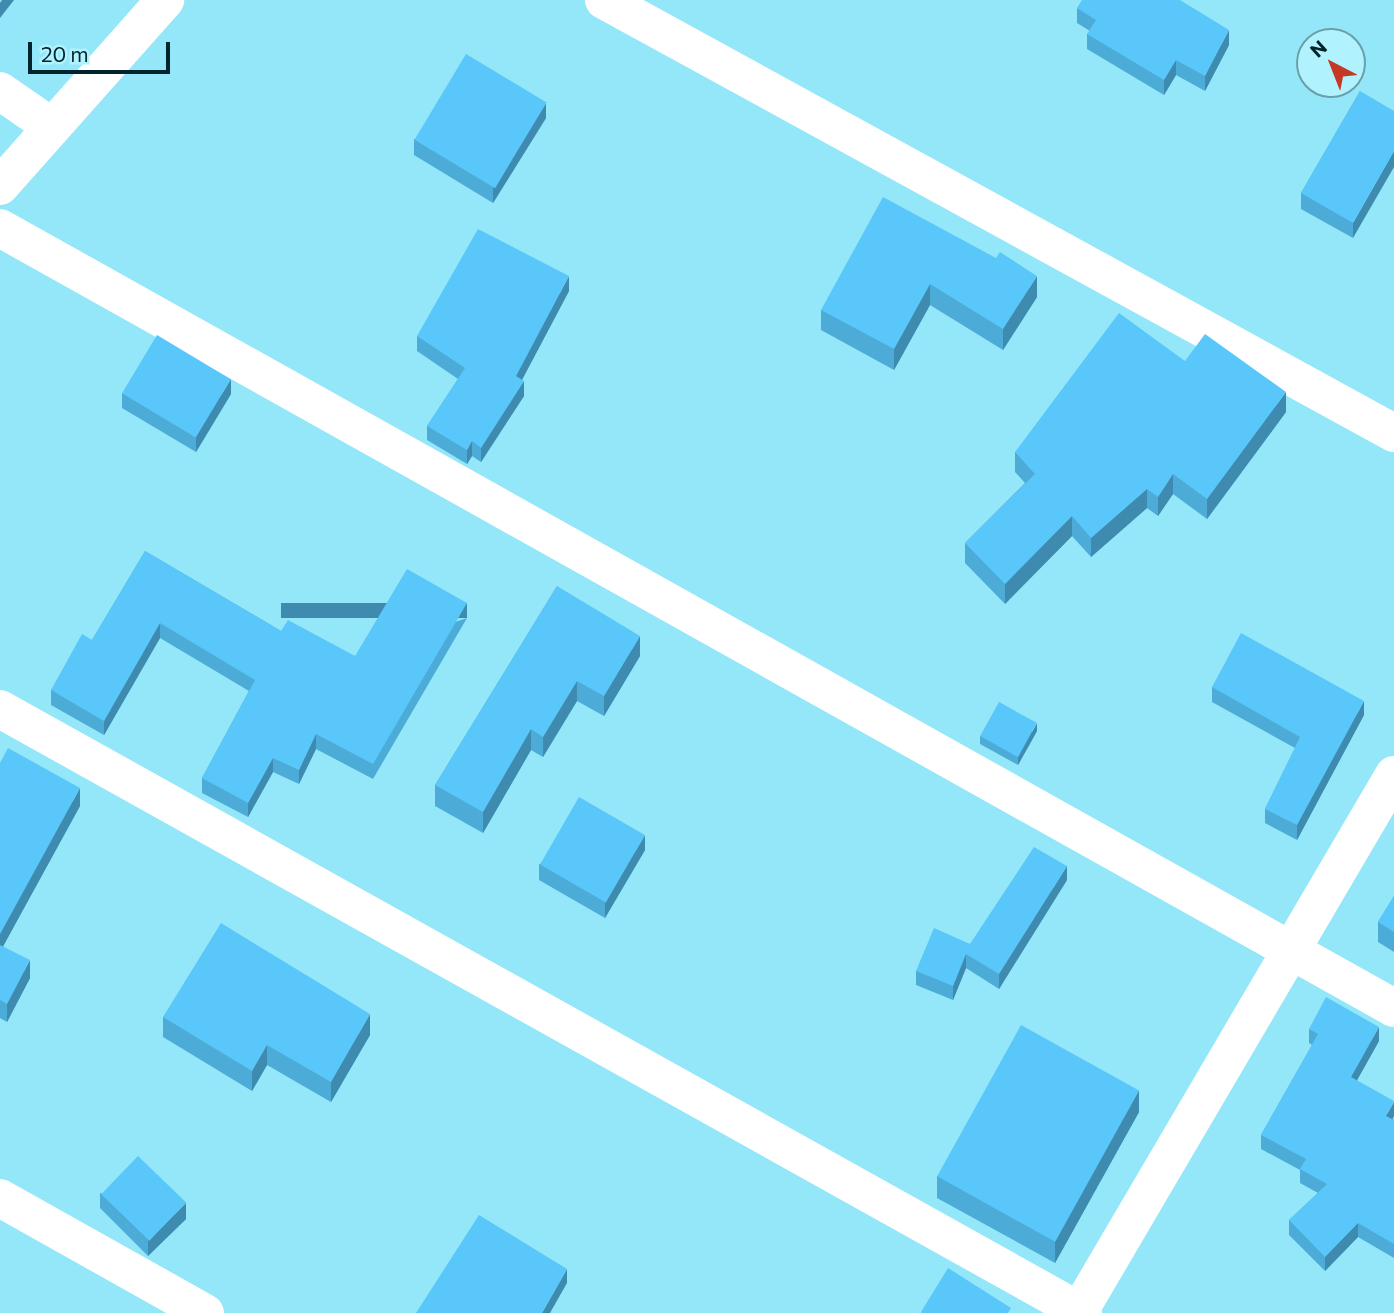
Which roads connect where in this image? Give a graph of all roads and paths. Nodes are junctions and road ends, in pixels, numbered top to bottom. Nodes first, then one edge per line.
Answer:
1 (165, 0) edge
2 (604, 0) edge
3 (0, 91) edge
4 (52, 127) junction
5 (0, 186) edge
6 (0, 228) edge
7 (1394, 433) edge
8 (0, 709) edge
9 (1394, 775) edge
10 (1294, 951) junction
11 (1394, 1008) edge
12 (0, 1198) edge
13 (1080, 1312) edge
14 (205, 1313) edge

1 - 4 street
2 - 7 street
3 - 4 street
4 - 5 street
6 - 10 street
8 - 13 street
9 - 10 street
10 - 11 street
10 - 13 street
12 - 14 street

